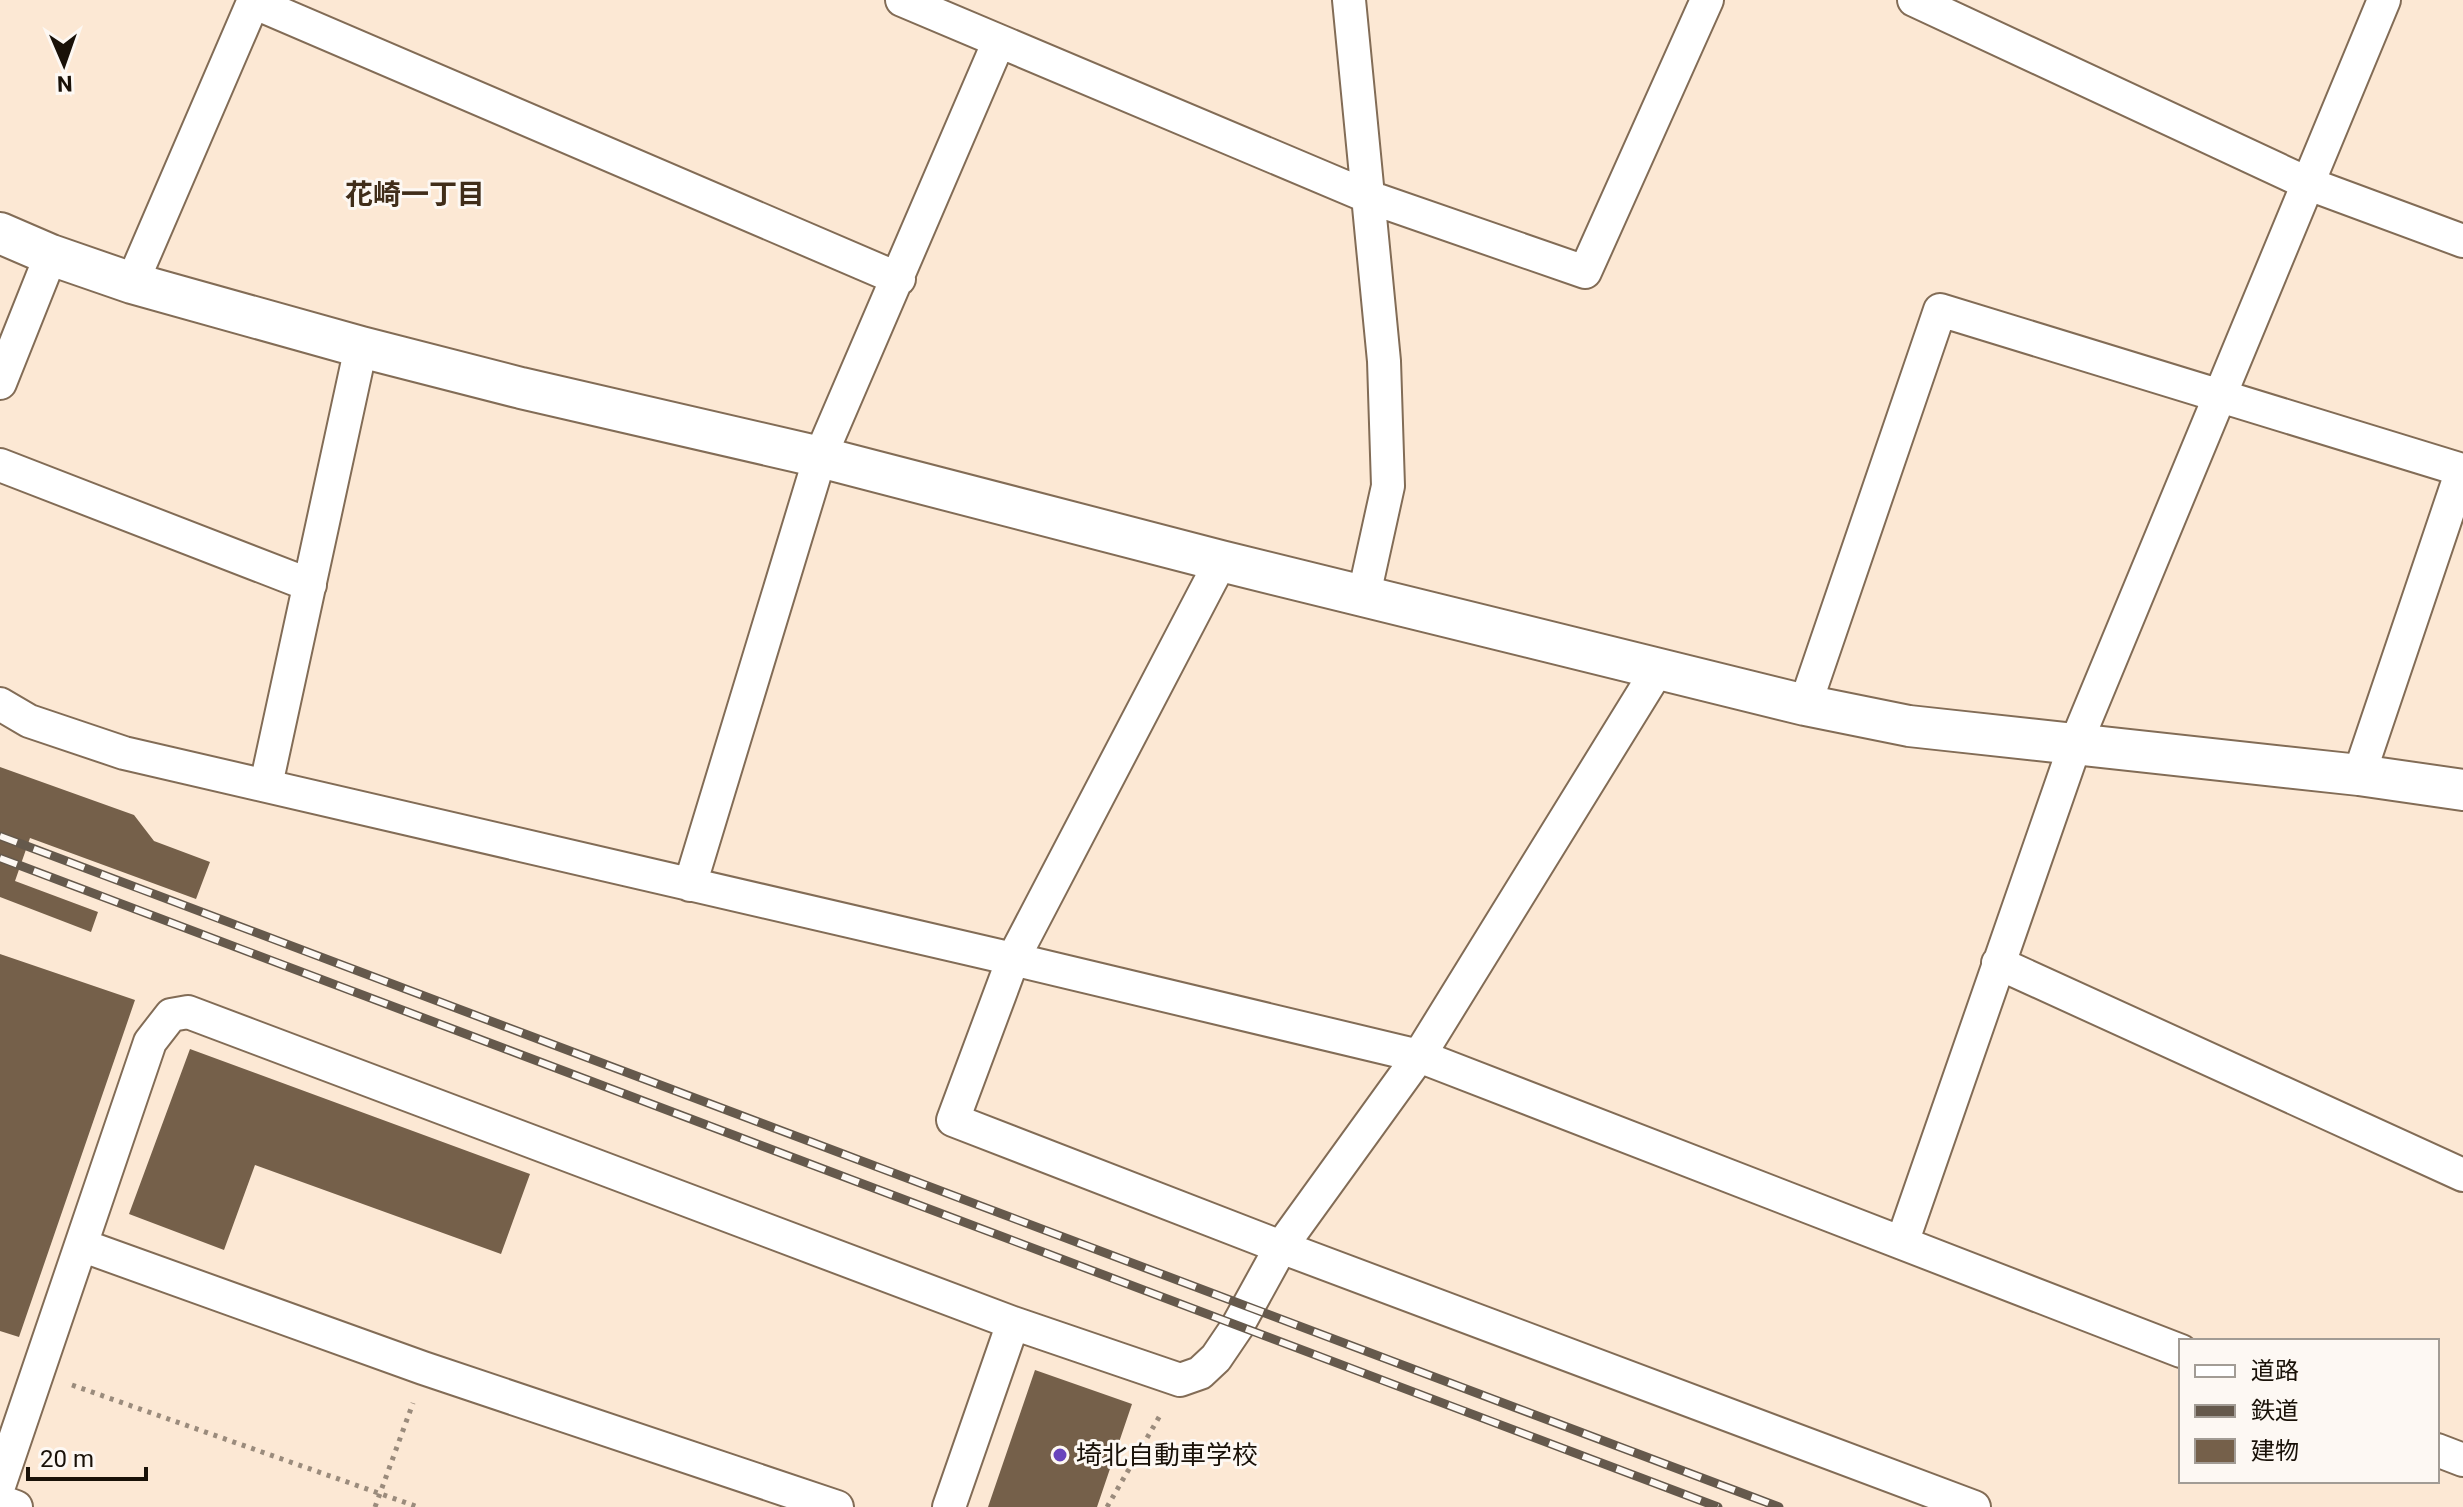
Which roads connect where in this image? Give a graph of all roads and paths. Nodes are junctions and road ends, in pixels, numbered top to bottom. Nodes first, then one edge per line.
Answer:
1 (902, 0) edge
2 (1349, 0) edge
3 (1707, 0) edge
4 (1914, 0) edge
5 (2384, 0) edge
6 (253, 1) edge
7 (999, 41) junction
8 (2309, 184) junction
9 (1369, 197) junction
10 (0, 233) edge
11 (2463, 241) edge
12 (51, 255) junction
13 (899, 279) junction
14 (132, 283) junction
15 (361, 347) junction
16 (0, 383) edge
17 (2220, 397) junction
18 (820, 457) junction
19 (0, 465) edge
20 (2462, 467) edge
21 (1221, 561) junction
22 (310, 585) junction
23 (1364, 595) junction
24 (1658, 669) junction
25 (0, 704) edge
26 (1805, 705) junction
27 (2075, 745) junction
28 (2359, 775) junction
29 (266, 785) junction
30 (2463, 790) edge
31 (690, 885) junction
32 (1013, 959) junction
33 (1998, 963) junction
34 (1419, 1056) junction
35 (2463, 1175) edge
36 (1902, 1243) junction
37 (81, 1245) junction
38 (1281, 1247) junction
39 (1013, 1323) junction
40 (2179, 1350) edge
41 (63, 1382) dead end
42 (414, 1400) dead end
43 (1168, 1401) dead end
44 (2439, 1451) edge
45 (2463, 1460) edge
46 (0, 1483) edge
47 (380, 1493) junction
48 (0, 1501) edge
49 (16, 1507) edge
50 (375, 1507) edge
51 (418, 1507) edge
52 (837, 1507) edge
53 (949, 1507) edge
54 (1107, 1507) edge
55 (1974, 1507) edge

1 - 7 street
2 - 9 street
3 - 9 street
4 - 8 street
5 - 8 street
6 - 13 street
6 - 14 street
7 - 9 street
7 - 13 street
8 - 11 street
8 - 17 street
9 - 23 street
10 - 12 street
12 - 14 street
12 - 16 street
13 - 18 street
14 - 15 street
15 - 18 street
15 - 22 street
17 - 20 street
17 - 26 street
17 - 27 street
18 - 21 street
18 - 31 street
19 - 22 street
20 - 28 street
21 - 23 street
21 - 32 street
22 - 29 street
23 - 24 street
24 - 26 street
24 - 34 street
25 - 29 street
26 - 27 street
27 - 28 street
27 - 33 street
28 - 30 street
29 - 31 street
31 - 32 street
32 - 34 street
32 - 38 street
33 - 35 street
33 - 36 street
34 - 36 street
34 - 38 street
36 - 40 street
37 - 39 street
37 - 46 street
37 - 52 street
38 - 39 street
38 - 55 street
39 - 53 street
41 - 47 path
42 - 47 path
43 - 54 path
44 - 45 street
47 - 50 path
47 - 51 path
48 - 49 street

